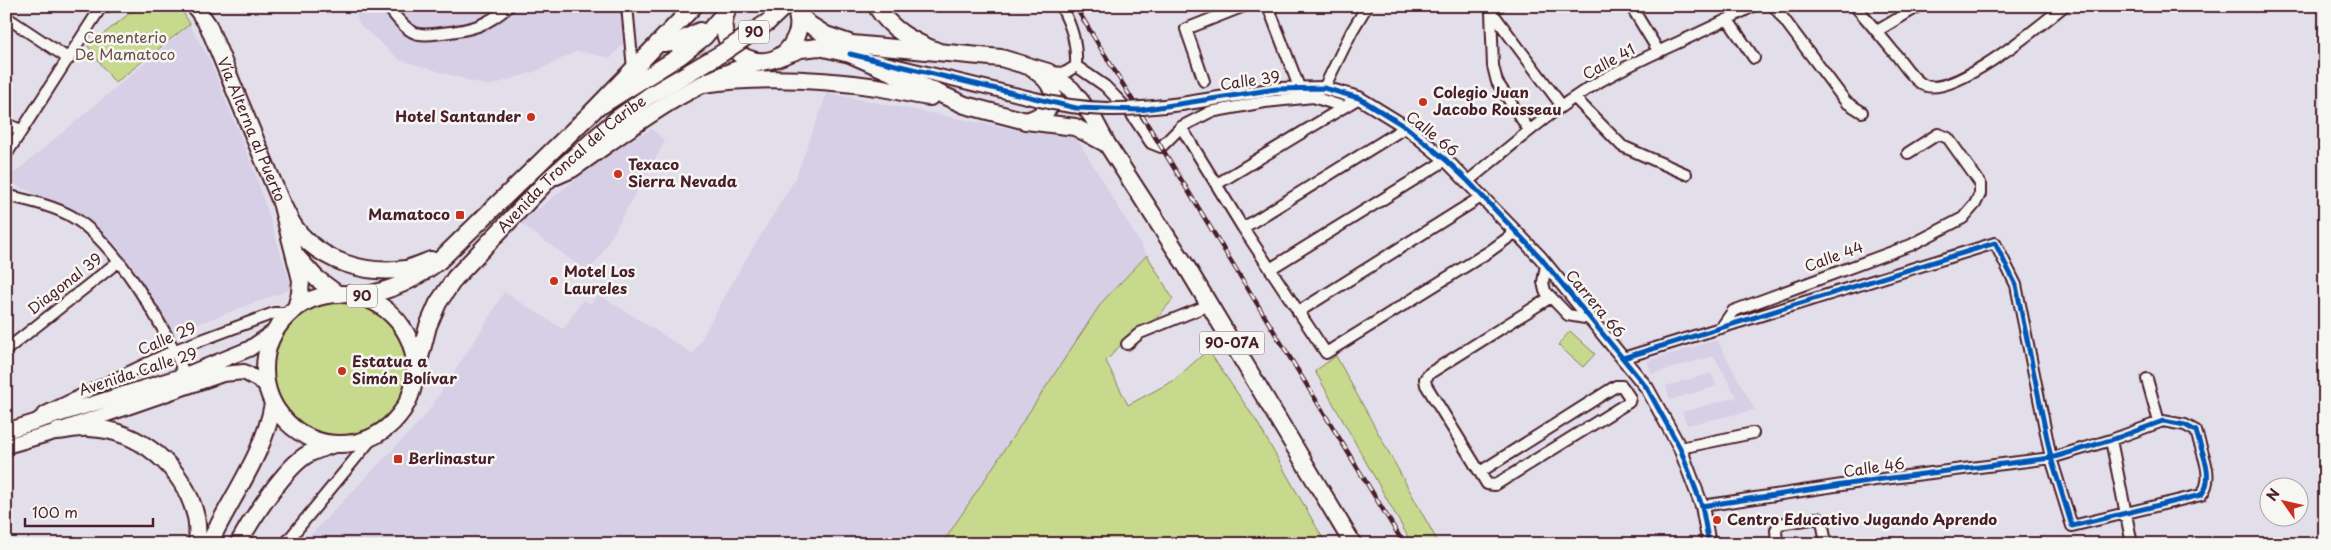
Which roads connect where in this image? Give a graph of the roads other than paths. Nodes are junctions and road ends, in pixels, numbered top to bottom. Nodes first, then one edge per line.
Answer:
1 (195, 6) edge
2 (386, 6) edge
3 (509, 6) edge
4 (627, 6) edge
5 (694, 6) edge
6 (876, 6) edge
7 (1061, 6) edge
8 (1244, 6) edge
9 (1268, 6) edge
10 (1367, 6) edge
11 (1631, 6) edge
12 (1753, 6) edge
13 (1774, 6) edge
14 (1856, 6) edge
15 (1920, 6) edge
16 (2064, 6) edge
17 (102, 7) edge
18 (792, 8) edge
19 (1493, 8) edge
20 (724, 13) edge
21 (6, 17) edge
22 (1728, 20) junction
23 (1877, 31) junction
24 (658, 43) junction
25 (851, 49) junction
26 (937, 51) junction
27 (1659, 52) junction
28 (1754, 58) dead end
29 (69, 60) junction
30 (770, 60) junction
31 (1022, 63) junction
32 (1076, 66) junction
33 (633, 70) junction
34 (1048, 72) junction
35 (1204, 81) dead end
36 (704, 84) junction
37 (1298, 87) junction
38 (1324, 88) junction
39 (1359, 98) junction
40 (1575, 98) junction
41 (950, 99) junction
42 (1562, 106) junction
43 (1344, 107) junction
44 (594, 110) junction
45 (1862, 112) dead end
46 (1026, 121) junction
47 (6, 124) edge
48 (1181, 127) junction
49 (1406, 127) junction
50 (21, 130) junction
51 (1529, 130) junction
52 (1107, 144) junction
53 (1908, 153) dead end
54 (6, 155) edge
55 (1446, 160) junction
56 (1686, 174) dead end
57 (549, 179) junction
58 (1468, 181) junction
59 (1217, 184) junction
60 (6, 195) edge
61 (1481, 197) junction
62 (281, 202) junction
63 (1243, 228) junction
64 (1516, 232) junction
65 (462, 238) junction
66 (296, 257) junction
67 (120, 261) junction
68 (1546, 265) junction
69 (1270, 269) junction
70 (336, 293) junction
71 (361, 296) junction
72 (1551, 297) junction
73 (1209, 305) junction
74 (293, 310) junction
75 (1298, 312) junction
76 (1591, 319) junction
77 (1722, 328) junction
78 (275, 331) junction
79 (1127, 344) dead end
80 (6, 350) edge
81 (175, 350) junction
82 (1623, 358) junction
83 (416, 372) junction
84 (185, 375) junction
85 (2147, 378) dead end
86 (266, 384) junction
87 (273, 404) junction
88 (35, 422) junction
89 (2159, 422) junction
90 (6, 431) edge
91 (58, 431) junction
92 (1753, 433) dead end
93 (373, 437) junction
94 (2111, 440) junction
95 (334, 444) junction
96 (6, 446) edge
97 (1680, 448) junction
98 (2051, 458) junction
99 (1480, 472) junction
100 (1702, 506) junction
101 (2125, 515) junction
102 (198, 544) edge
103 (209, 544) edge
104 (238, 544) edge
105 (285, 544) edge
106 (1353, 544) edge
107 (1710, 544) edge
108 (1777, 544) edge
109 (1826, 544) edge
110 (2132, 544) edge

1 - 62 main road, Vía Alterna al Puerto
2 - 3 street
4 - 33 street
5 - 24 main road, Avenida Troncal del Caribe / 90
6 - 26 main road
7 - 32 street
8 - 35 street
9 - 37 street
10 - 38 street
11 - 27 street
12 - 22 street, Calle 41
13 - 45 street
14 - 23 street
15 - 23 street
16 - 23 street
17 - 29 street
18 - 25 main road, 90-07A
18 - 30 main road
18 - 57 main road, Avenida Troncal del Caribe / 90, bridge
19 - 42 street
19 - 51 street
20 - 24 main road
20 - 30 main road
20 - 44 main road
21 - 29 street
22 - 27 street, Calle 41
22 - 28 street
24 - 33 main road, Avenida Troncal del Caribe / 90
25 - 26 main road, 90-07A
25 - 30 main road, 90-07A
25 - 37 street, Calle 39, bridge
25 - 41 main road, 90-07A
26 - 31 main road, 90-07A
27 - 40 street, Calle 41
29 - 50 street
30 - 36 main road
31 - 34 main road, 90-07A
31 - 46 main road
32 - 34 street
32 - 48 street
33 - 44 main road, Avenida Troncal del Caribe / 90
34 - 52 main road, 90-07A
36 - 41 main road
36 - 57 main road
37 - 38 street, Calle 39
38 - 39 street, Calle 66
39 - 43 street
39 - 49 street, Calle 66
40 - 42 street, Calle 41
40 - 56 street
41 - 46 main road, 90-07A
42 - 51 street, Calle 41
43 - 48 street
43 - 59 street
44 - 65 main road, Avenida Troncal del Caribe / 90
46 - 52 main road, 90-07A
47 - 50 street
48 - 59 street
49 - 55 street, Calle 66
49 - 63 street
50 - 54 street
51 - 58 street, Calle 41
52 - 73 main road, 90-07A
53 - 77 street, Calle 44
55 - 58 street, Calle 66
55 - 69 street
57 - 83 main road, Avenida Troncal del Caribe / 90
58 - 61 street, Carrera 66
59 - 63 street
60 - 67 street
61 - 64 street, Carrera 66
61 - 75 street
62 - 65 main road
62 - 66 main road, Vía Alterna al Puerto
63 - 69 street
64 - 68 street, Carrera 66
64 - 75 street
65 - 71 main road, Avenida Troncal del Caribe / 90
66 - 70 main road, Vía Alterna al Puerto
66 - 74 main road, Vía Alterna al Puerto
67 - 80 street, Diagonal 39
67 - 81 street
68 - 72 street
68 - 76 street, Carrera 66
69 - 75 street
70 - 71 main road, 90
70 - 74 main road, 90
71 - 83 main road, 90
72 - 76 street
72 - 99 street
73 - 79 street
73 - 106 main road, 90-07A
74 - 78 main road, 90
74 - 81 street, Calle 29
76 - 82 street, Carrera 66
77 - 82 street
77 - 98 street
78 - 84 main road, Avenida Calle 29
78 - 86 main road, 90
81 - 84 street
81 - 88 street, Calle 29
82 - 97 street, Carrera 66
83 - 93 main road, 90
84 - 88 main road, Avenida Calle 29
85 - 89 street
86 - 87 main road, 90
86 - 91 main road, Avenida Calle 29
87 - 95 main road, 90
87 - 103 main road
88 - 90 main road, Avenida Calle 29
89 - 94 street, Calle 46
89 - 101 street
91 - 96 main road, Avenida Calle 29
91 - 102 main road
92 - 97 street
93 - 95 main road, 90
93 - 105 street
94 - 98 street, Calle 46
94 - 101 street
95 - 104 main road, 90
97 - 100 street, Carrera 66
98 - 100 street, Calle 46
98 - 101 street
99 - 99 street
100 - 107 street, Carrera 66
101 - 110 street
108 - 109 street

